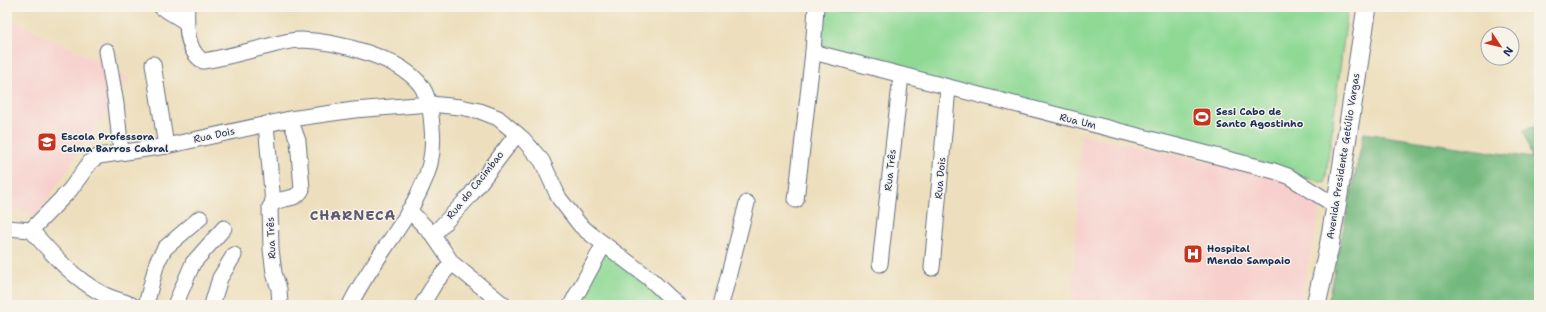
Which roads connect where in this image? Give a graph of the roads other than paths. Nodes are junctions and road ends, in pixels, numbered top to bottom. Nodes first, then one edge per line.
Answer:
1 (161, 7) edge
2 (187, 7) edge
3 (816, 7) edge
4 (1366, 7) edge
5 (186, 22) junction
6 (107, 51) dead end
7 (813, 52) junction
8 (153, 64) dead end
9 (901, 76) junction
10 (948, 88) junction
11 (430, 104) junction
12 (290, 119) junction
13 (266, 124) junction
14 (517, 134) junction
15 (166, 146) junction
16 (121, 152) junction
17 (796, 200) dead end
18 (273, 203) junction
19 (747, 203) dead end
20 (1336, 206) junction
21 (410, 210) junction
22 (200, 218) dead end
23 (7, 228) edge
24 (224, 228) dead end
25 (31, 230) junction
26 (433, 235) junction
27 (604, 244) junction
28 (234, 255) dead end
29 (452, 263) junction
30 (880, 264) dead end
31 (932, 268) dead end
32 (132, 305) edge
33 (146, 305) edge
34 (175, 305) edge
35 (212, 305) edge
36 (280, 305) edge
37 (350, 305) edge
38 (422, 305) edge
39 (504, 305) edge
40 (571, 305) edge
41 (678, 305) edge
42 (721, 305) edge
43 (1316, 305) edge

1 - 5 street
2 - 5 street
3 - 7 street
4 - 20 main road, Avenida Presidente Getúlio Vargas
5 - 11 street
6 - 16 street
7 - 9 street, Rua Um
7 - 17 street
8 - 15 street
9 - 10 street, Rua Um
9 - 30 street, Rua Três
10 - 20 street, Rua Um
10 - 31 street, Rua Dois
11 - 12 street, Rua Dois
11 - 14 street, Rua Dois
11 - 21 street
12 - 13 street, Rua Dois
12 - 18 street, Rua Três
13 - 15 street, Rua Dois
13 - 18 street
14 - 26 street, Rua do Cacimbao
14 - 27 street, Rua Dois
15 - 16 street, Rua Dois
16 - 25 street, Rua Dois
18 - 36 street, Rua Três
19 - 42 street
20 - 43 main road, Avenida Presidente Getúlio Vargas
21 - 26 street
21 - 37 street
22 - 33 street
23 - 25 street
24 - 34 street
25 - 32 street
26 - 29 street
27 - 40 street
27 - 41 street, Rua Dois
28 - 35 street
29 - 38 street
29 - 39 street

